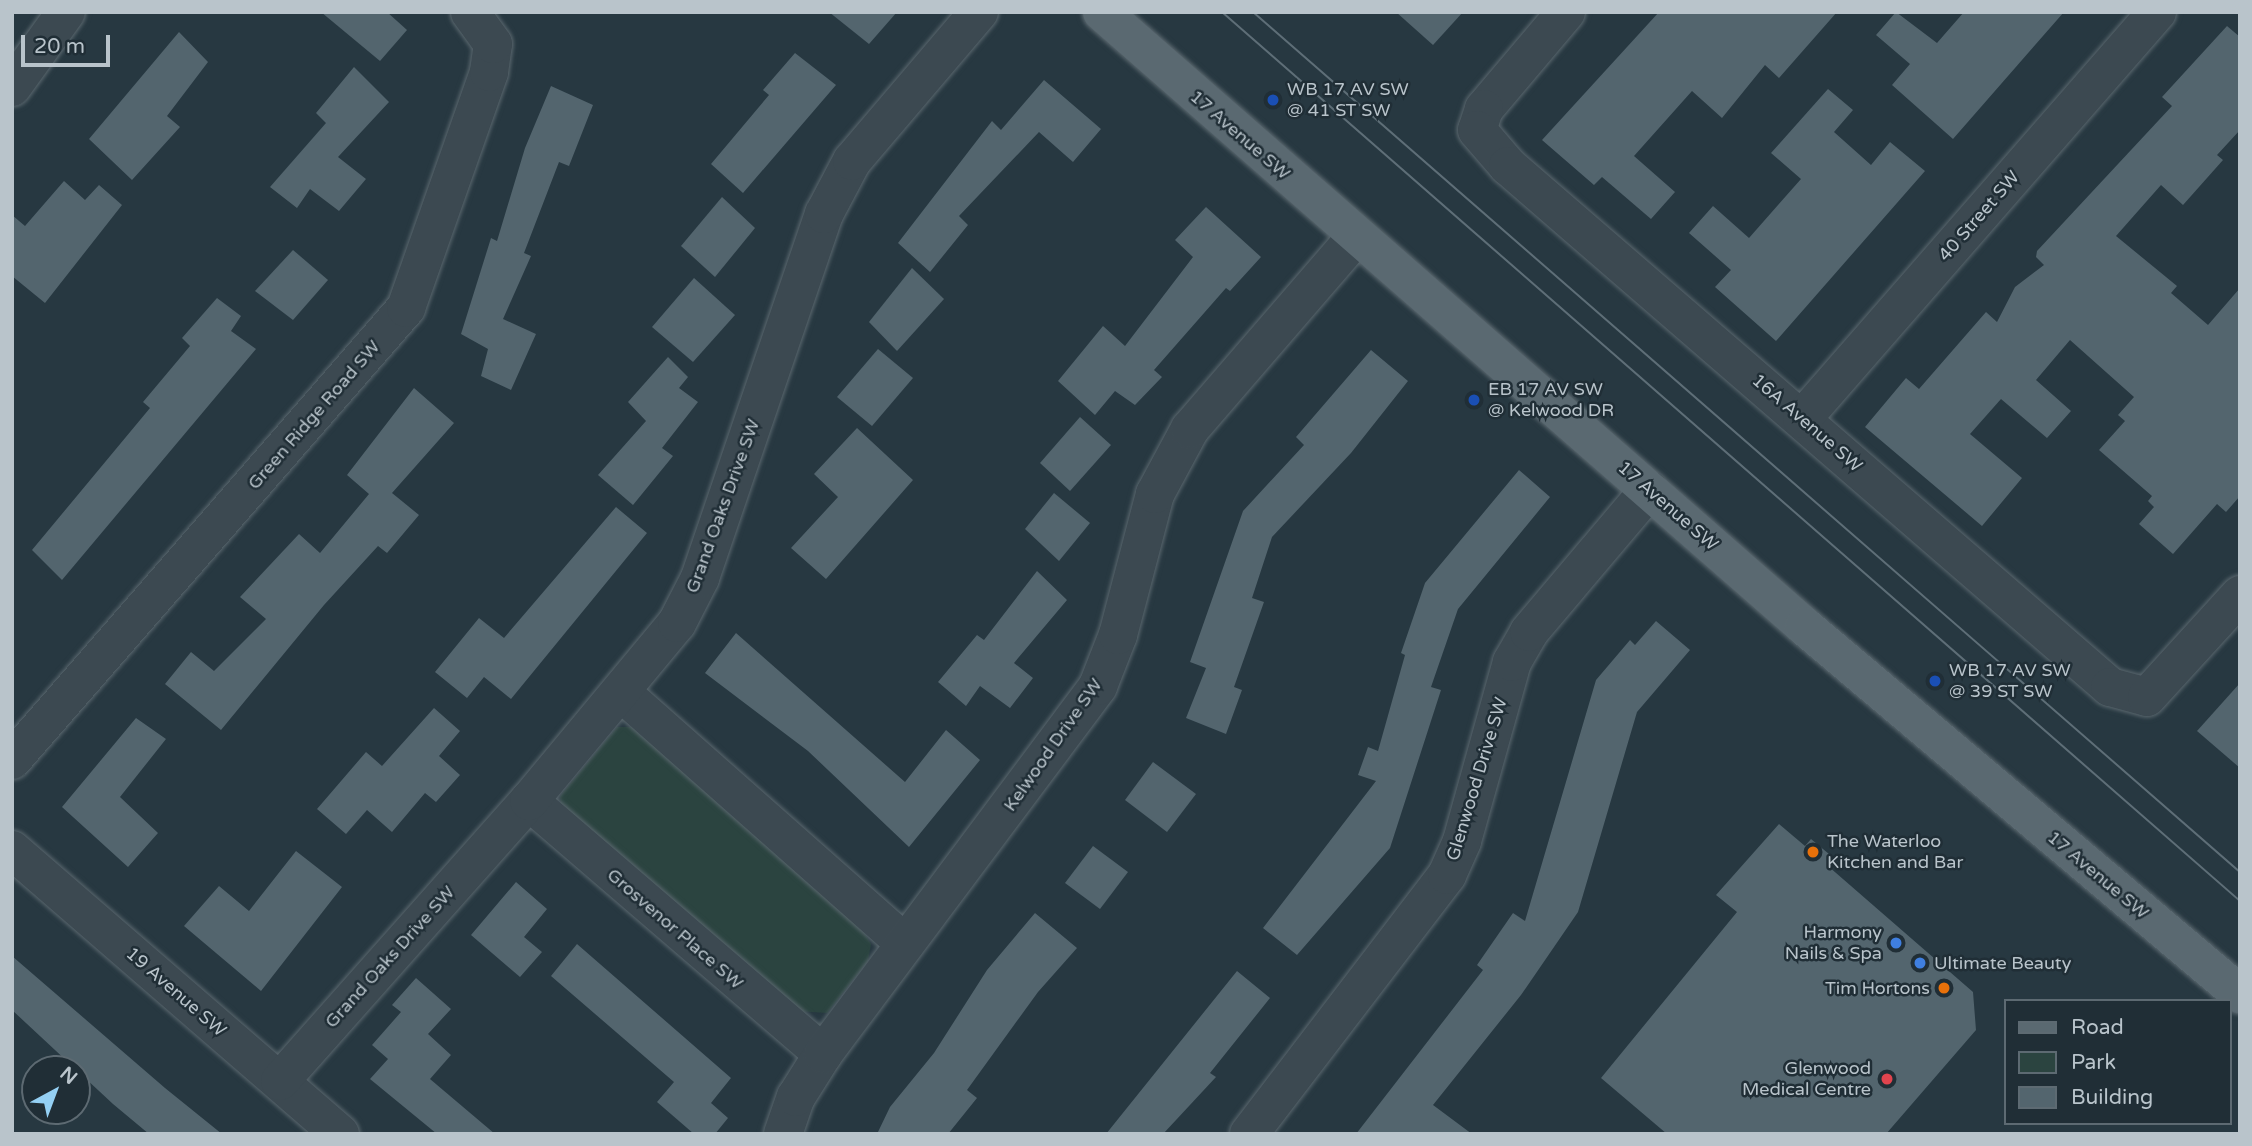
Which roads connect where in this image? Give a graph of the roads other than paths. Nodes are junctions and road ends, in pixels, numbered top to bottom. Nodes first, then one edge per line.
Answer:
1 (470, 12) edge
2 (979, 12) edge
3 (1102, 12) edge
4 (1566, 12) edge
5 (2157, 12) edge
6 (57, 16) edge
7 (12, 87) edge
8 (1356, 237) junction
9 (1802, 419) junction
10 (1649, 490) junction
11 (2240, 595) edge
12 (622, 694) junction
13 (12, 760) edge
14 (529, 801) junction
15 (12, 850) edge
16 (905, 943) junction
17 (2240, 994) edge
18 (822, 1054) junction
19 (280, 1081) junction
20 (340, 1134) edge
21 (783, 1134) edge
22 (1249, 1134) edge

1 - 13 street, Green Ridge Road SW
2 - 12 street, Grand Oaks Drive SW
3 - 8 main road, 17 Avenue SW
4 - 9 street, 16A Avenue SW
5 - 9 street, 40 Street SW
6 - 7 street
8 - 10 main road, 17 Avenue SW
8 - 16 street, Kelwood Drive SW
9 - 11 street, 16A Avenue SW
10 - 17 main road, 17 Avenue SW
10 - 22 street, Glenwood Drive SW
12 - 14 street, Grand Oaks Drive SW
12 - 16 street
14 - 18 street, Grosvenor Place SW
14 - 19 street, Grand Oaks Drive SW
15 - 19 street, 19 Avenue SW
16 - 18 street, Kelwood Drive SW
18 - 21 street, Kelwood Drive SW
19 - 20 street, 19 Avenue SW

